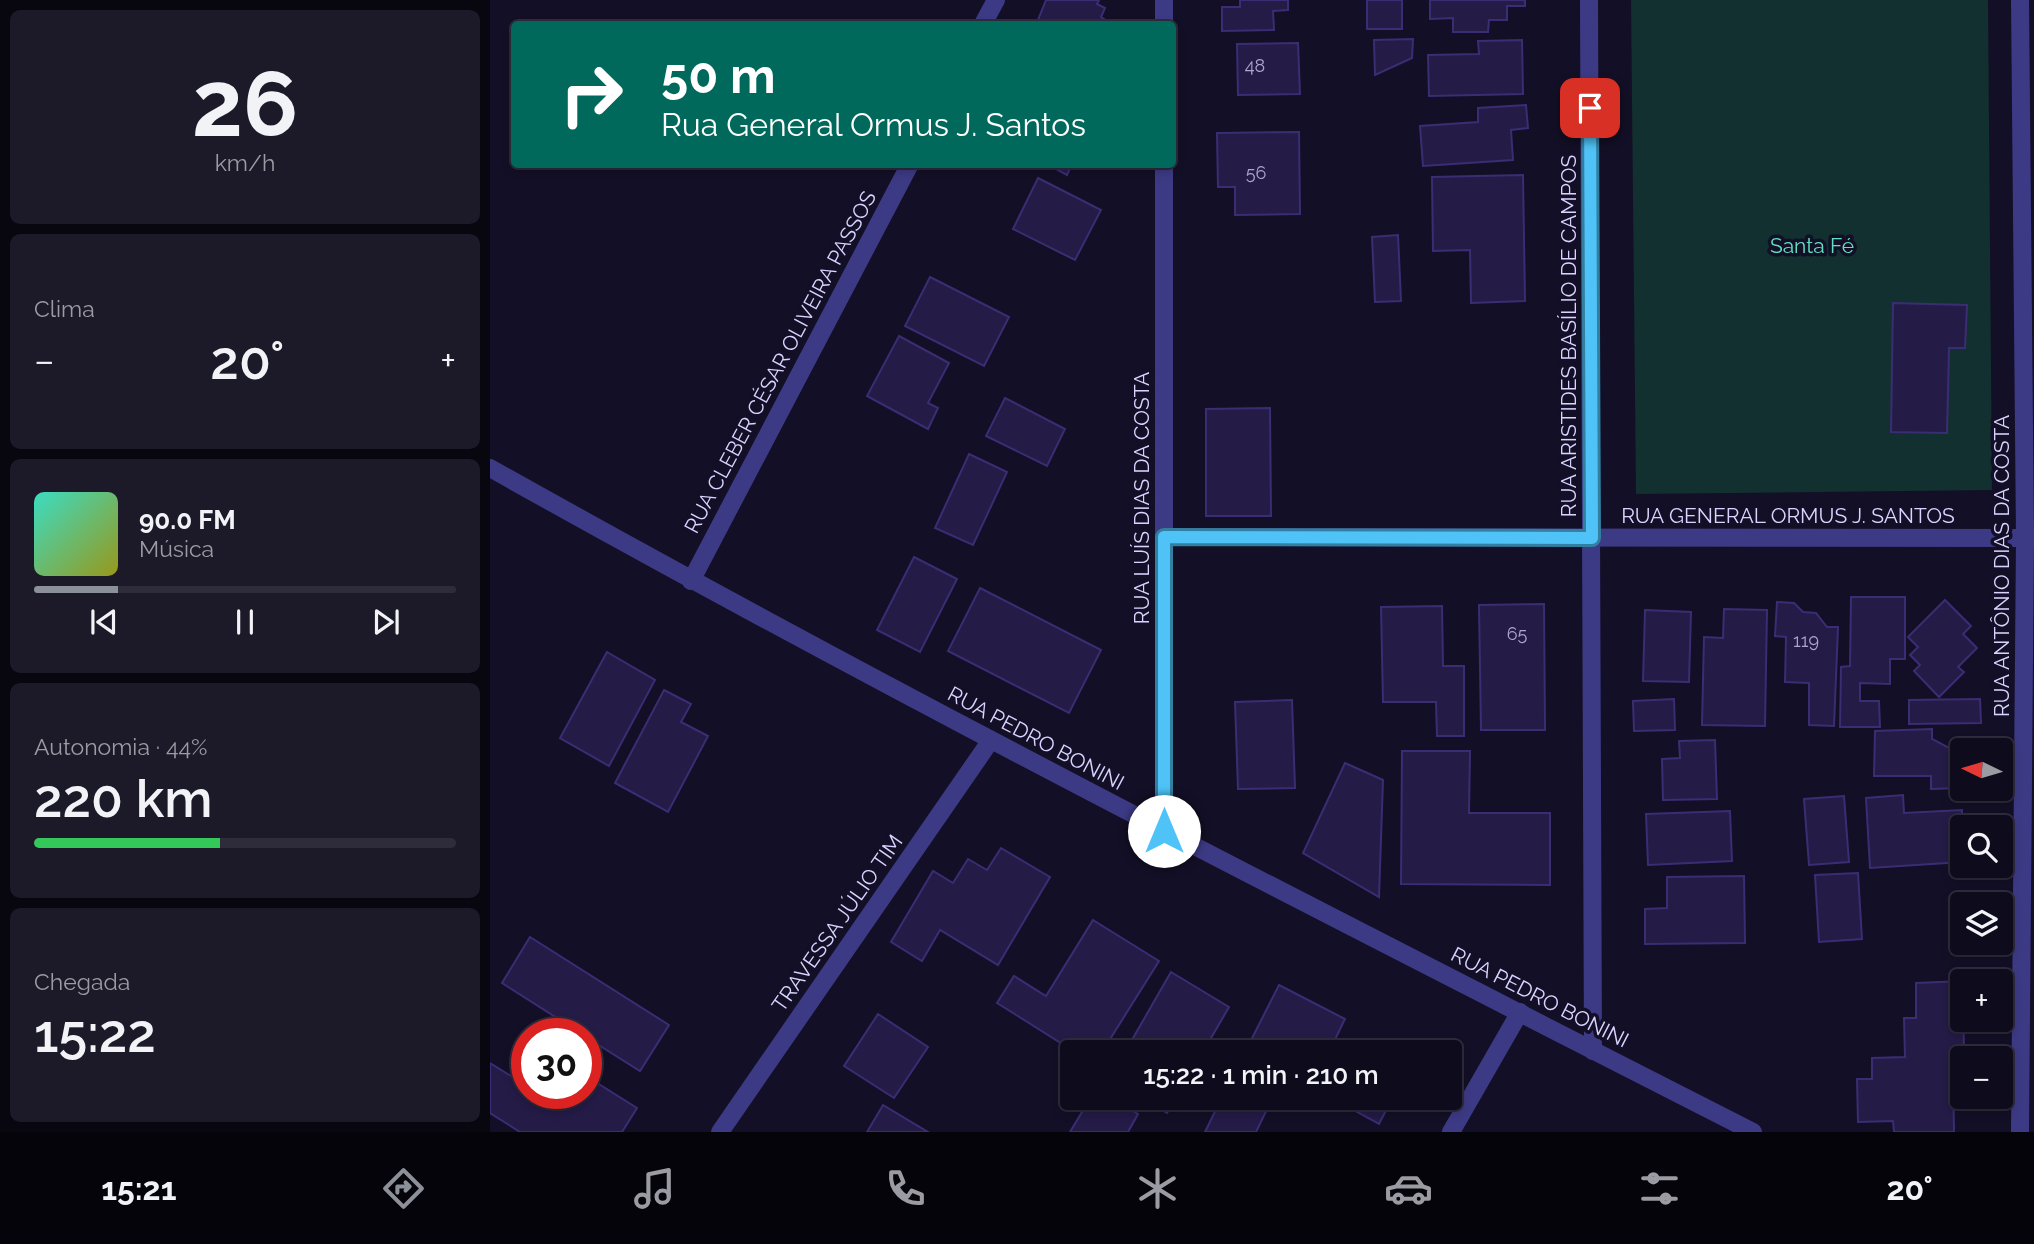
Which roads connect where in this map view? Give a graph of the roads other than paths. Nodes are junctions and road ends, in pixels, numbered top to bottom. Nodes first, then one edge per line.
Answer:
1 (996, 0) edge
2 (1164, 0) edge
3 (1589, 0) edge
4 (2020, 0) edge
5 (985, 21) edge
6 (1164, 21) edge
7 (908, 168) edge
8 (1164, 168) edge
9 (490, 468) edge
10 (1164, 537) junction
11 (1592, 538) junction
12 (2029, 538) edge
13 (691, 581) junction
14 (991, 740) junction
15 (1164, 831) junction
16 (1520, 1012) junction
17 (1594, 1051) junction
18 (720, 1132) edge
19 (1451, 1132) edge
20 (1754, 1132) edge
21 (2020, 1132) edge

1 - 5 street
2 - 6 street
3 - 11 street, RUA ARISTIDES BASÍLIO DE CAMPOS
4 - 12 street, RUA ANTÔNIO DIAS DA COSTA
7 - 13 street, RUA CLEBER CÉSAR OLIVEIRA PASSOS
8 - 10 street, RUA LUÍS DIAS DA COSTA
9 - 13 street, RUA PEDRO BONINI
10 - 11 street, RUA GENERAL ORMUS J. SANTOS
10 - 15 street, RUA LUÍS DIAS DA COSTA
11 - 12 street, RUA GENERAL ORMUS J. SANTOS
11 - 17 street, RUA ARISTIDES BASÍLIO DE CAMPOS
12 - 21 street, RUA ANTÔNIO DIAS DA COSTA
13 - 14 street, RUA PEDRO BONINI
14 - 15 street, RUA PEDRO BONINI
14 - 18 street, TRAVESSA JÚLIO TIM
15 - 16 street, RUA PEDRO BONINI
16 - 17 street, RUA PEDRO BONINI
16 - 19 street
17 - 20 street, RUA PEDRO BONINI

